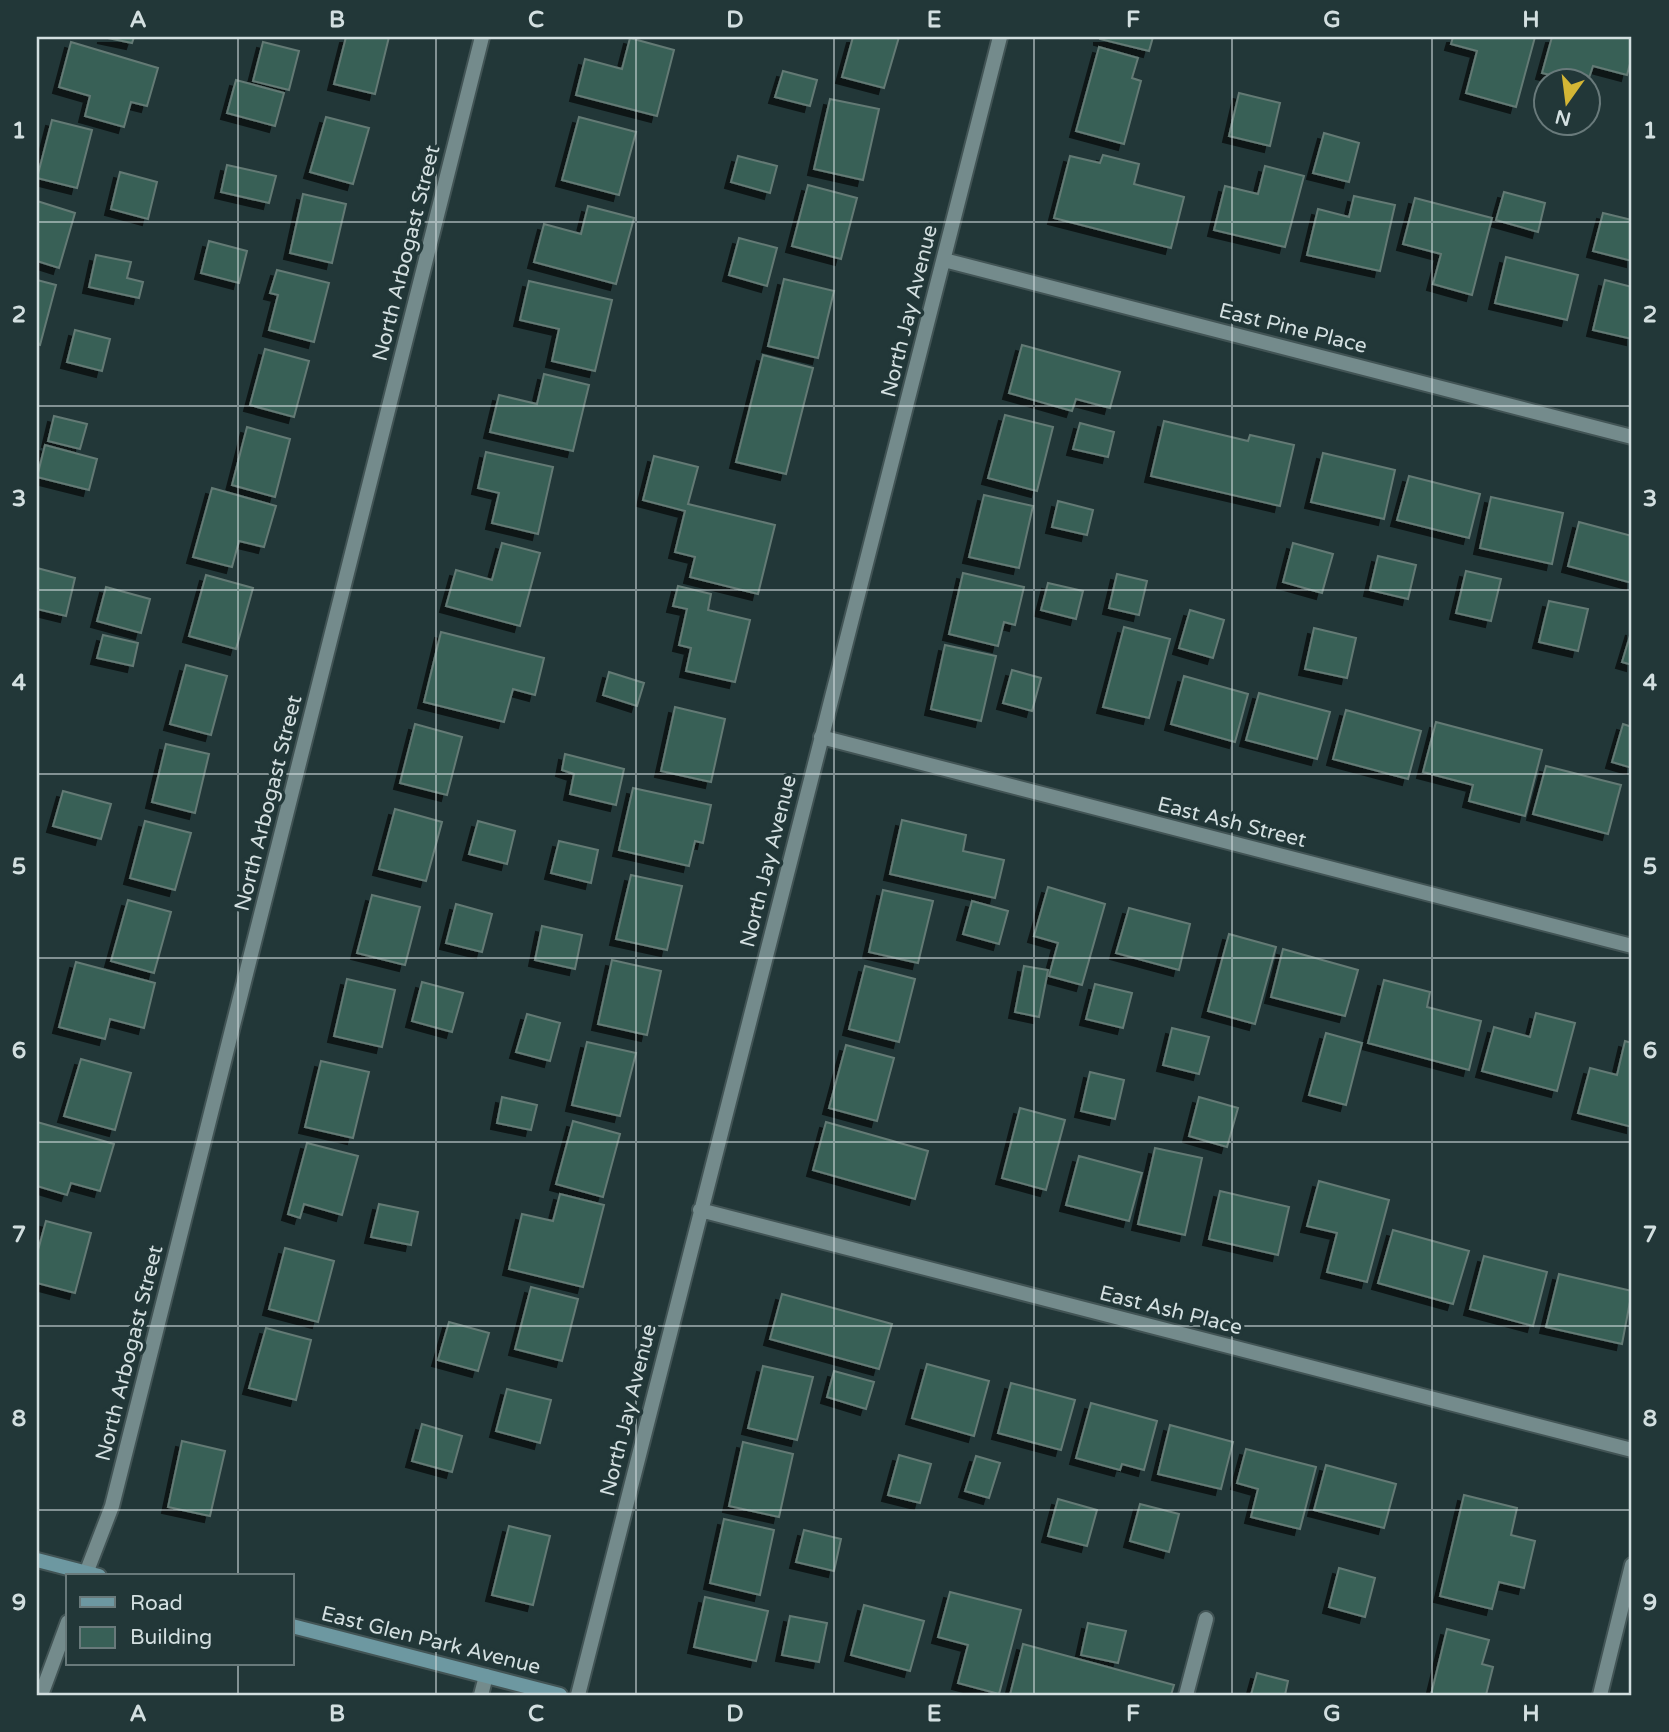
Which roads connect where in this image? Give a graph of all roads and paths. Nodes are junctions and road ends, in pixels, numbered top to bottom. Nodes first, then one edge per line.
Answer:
1 (482, 37) edge
2 (1000, 37) edge
3 (944, 260) junction
4 (1632, 437) edge
5 (821, 737) junction
6 (1632, 946) edge
7 (700, 1210) junction
8 (1632, 1450) edge
9 (37, 1560) edge
10 (1632, 1564) edge
11 (86, 1574) edge
12 (90, 1574) edge
13 (1206, 1619) dead end
14 (66, 1627) edge
15 (294, 1627) edge
16 (486, 1676) junction
17 (41, 1695) edge
18 (481, 1695) edge
19 (560, 1695) edge
20 (578, 1695) edge
21 (1186, 1695) edge
22 (1600, 1695) edge

1 - 12 street, North Arbogast Street
2 - 3 street, North Jay Avenue
3 - 4 street, East Pine Place
3 - 5 street, North Jay Avenue
5 - 6 street, East Ash Street
5 - 7 street, North Jay Avenue
7 - 8 street, East Ash Place
7 - 20 street, North Jay Avenue
9 - 11 main road
10 - 22 street
13 - 21 street
14 - 17 street
15 - 16 main road, East Glen Park Avenue
16 - 18 street
16 - 19 main road, East Glen Park Avenue

